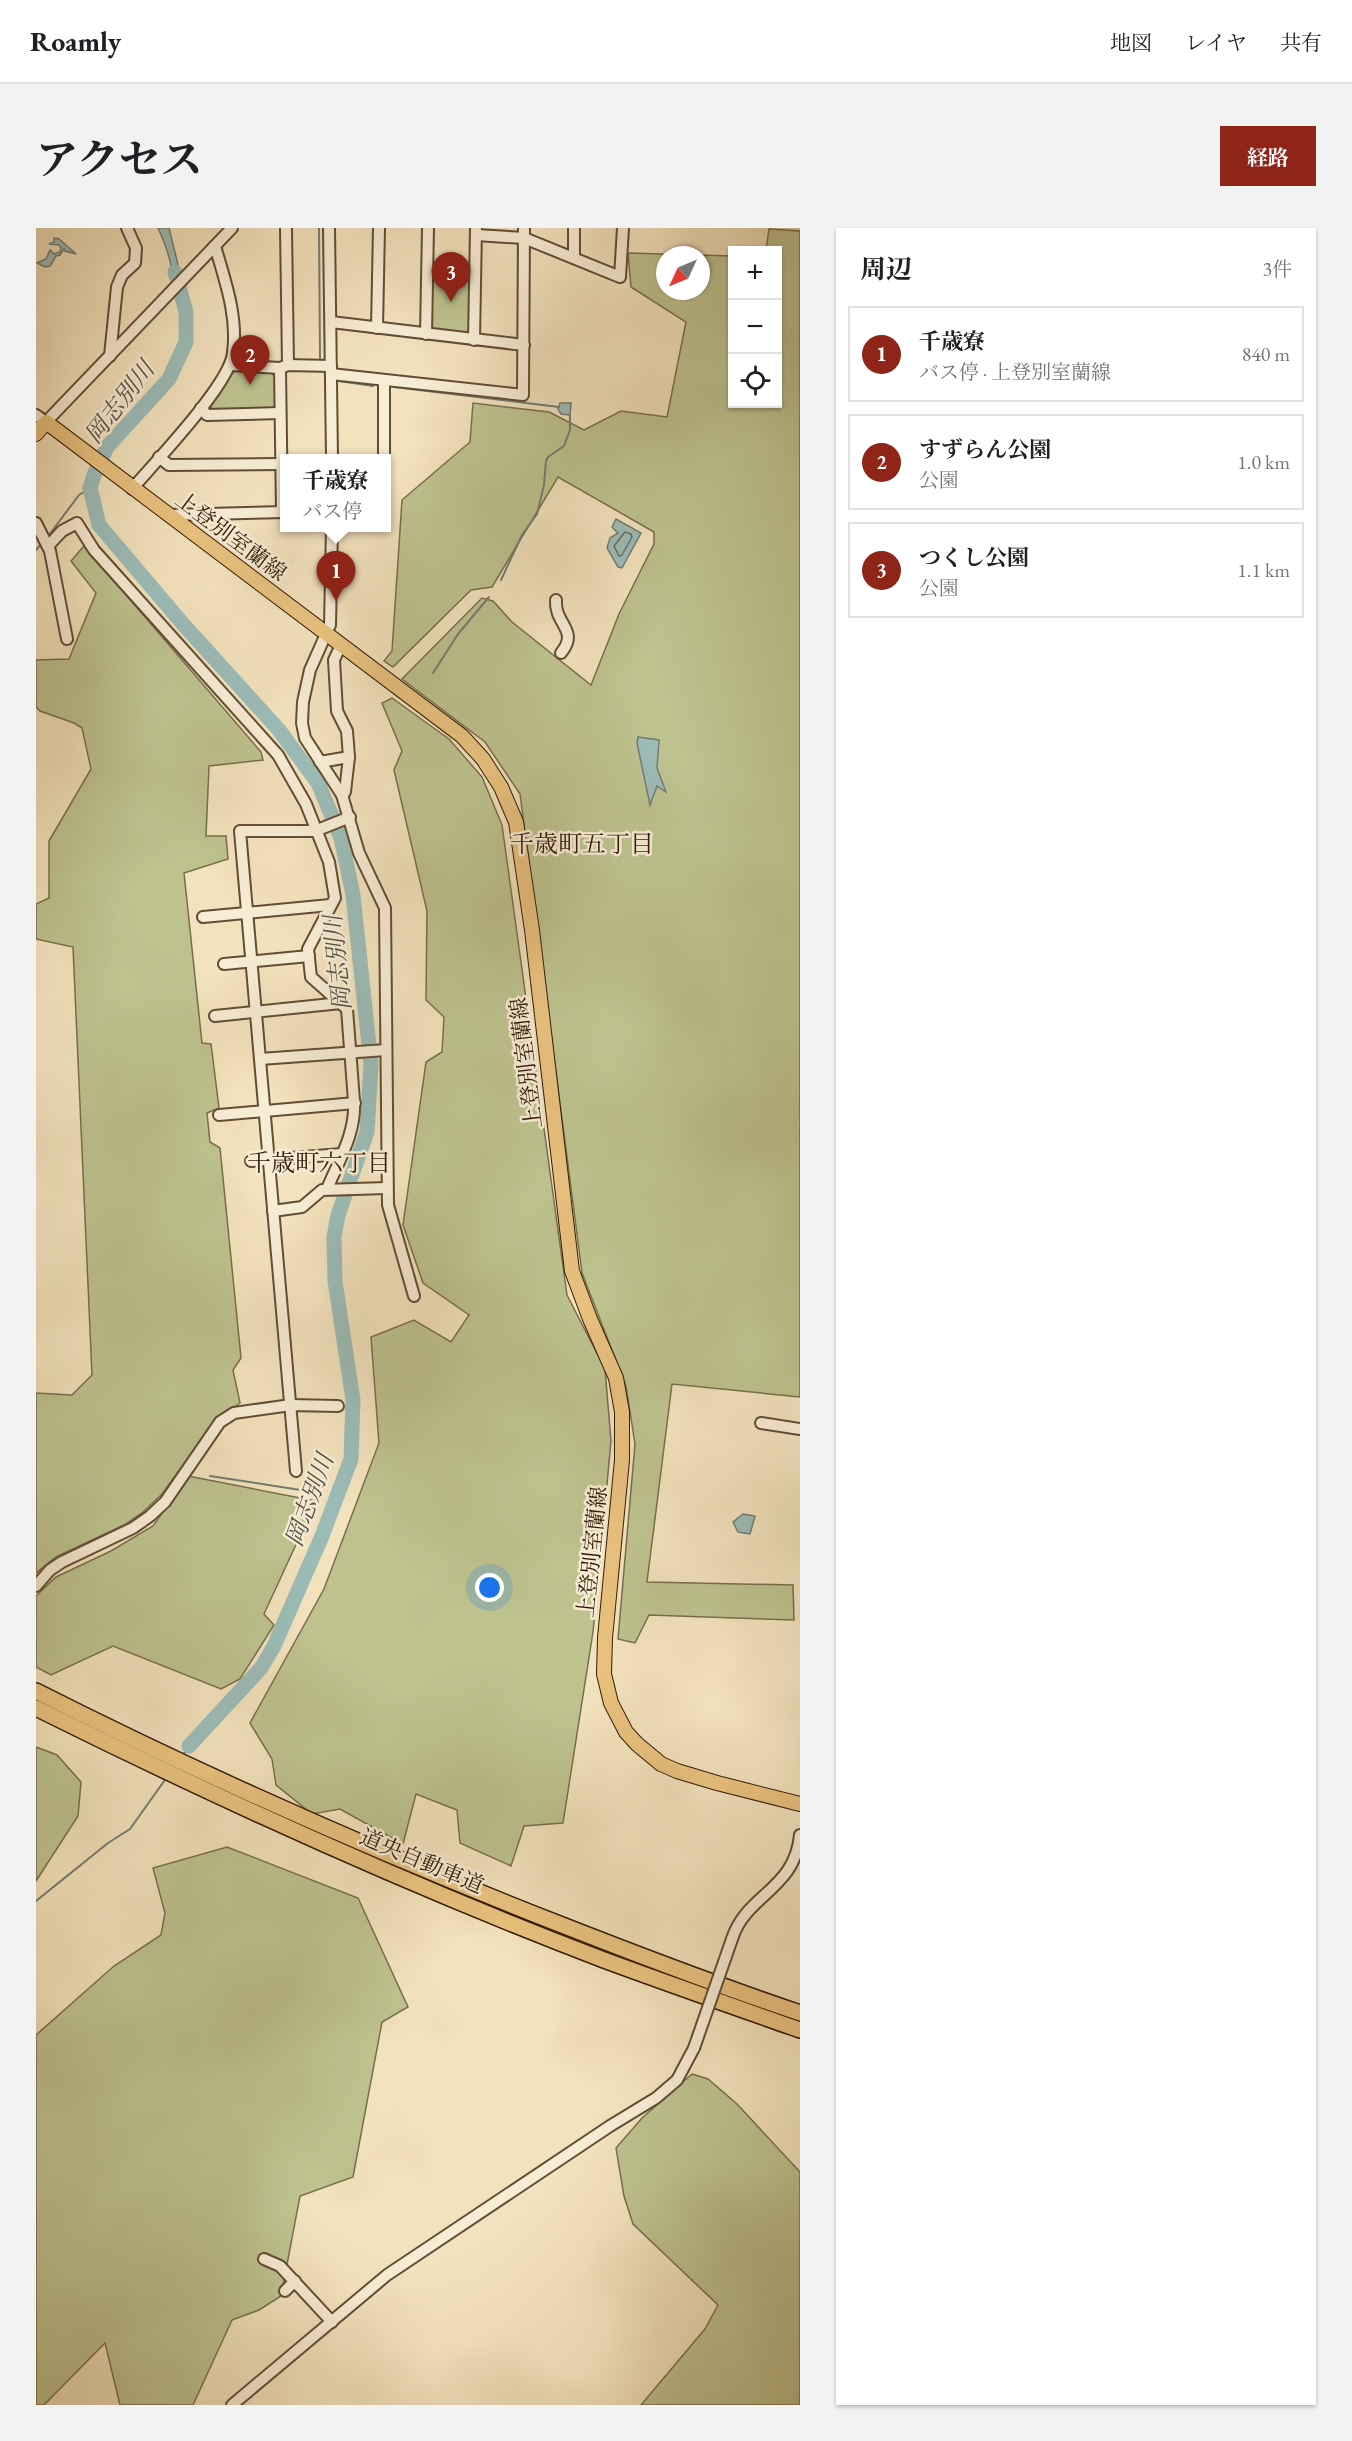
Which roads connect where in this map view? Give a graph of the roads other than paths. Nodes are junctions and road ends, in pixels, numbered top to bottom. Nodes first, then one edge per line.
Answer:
1 (127, 228) edge
2 (232, 228) edge
3 (286, 228) edge
4 (329, 228) edge
5 (379, 228) edge
6 (428, 228) edge
7 (574, 228) edge
8 (623, 228) edge
9 (476, 231) edge
10 (524, 233) edge
11 (215, 246) junction
12 (574, 257) junction
13 (330, 322) junction
14 (377, 328) junction
15 (426, 334) junction
16 (474, 339) junction
17 (524, 345) junction
18 (110, 356) junction
19 (231, 365) junction
20 (284, 366) junction
21 (331, 370) junction
22 (384, 382) junction
23 (201, 408) junction
24 (280, 413) junction
25 (41, 418) edge
26 (36, 434) edge
27 (281, 454) edge
28 (332, 454) edge
29 (384, 454) edge
30 (159, 457) junction
31 (280, 464) edge
32 (132, 489) junction
33 (280, 512) edge
34 (168, 515) junction
35 (36, 523) edge
36 (332, 532) edge
37 (48, 546) junction
38 (556, 600) dead end
39 (327, 634) junction
40 (67, 639) dead end
41 (341, 645) junction
42 (561, 653) dead end
43 (349, 756) junction
44 (320, 762) junction
45 (342, 795) junction
46 (345, 819) junction
47 (318, 830) junction
48 (330, 905) junction
49 (247, 913) junction
50 (203, 917) dead end
51 (309, 956) junction
52 (252, 961) junction
53 (224, 964) dead end
54 (340, 1003) junction
55 (256, 1011) junction
56 (215, 1016) dead end
57 (382, 1051) junction
58 (349, 1054) junction
59 (260, 1059) junction
60 (355, 1103) junction
61 (264, 1111) junction
62 (219, 1115) dead end
63 (342, 1154) junction
64 (268, 1160) junction
65 (251, 1161) dead end
66 (387, 1188) junction
67 (329, 1189) junction
68 (273, 1211) junction
69 (414, 1296) dead end
70 (291, 1405) junction
71 (338, 1406) dead end
72 (761, 1423) dead end
73 (800, 1429) edge
74 (296, 1471) dead end
75 (36, 1586) edge
76 (36, 1691) edge
77 (36, 1708) edge
78 (800, 1804) edge
79 (800, 1835) edge
80 (800, 2013) edge
81 (800, 2030) edge
82 (264, 2259) dead end
83 (295, 2281) junction
84 (285, 2291) dead end
85 (332, 2322) junction
86 (232, 2405) edge

1 - 18 street
2 - 11 street
3 - 20 street
4 - 13 street
5 - 14 street
6 - 15 street
7 - 12 street
8 - 12 street
9 - 10 street
9 - 16 street
10 - 12 street
10 - 17 street
11 - 18 street
11 - 19 street
13 - 14 street
13 - 21 street
14 - 15 street
15 - 16 street
16 - 17 street
17 - 22 street
18 - 25 street
19 - 20 street
19 - 23 street
20 - 21 street
20 - 24 street
21 - 22 street
21 - 28 street
22 - 29 street
23 - 24 street
23 - 30 street
24 - 27 street
25 - 26 main road
25 - 32 main road, 上登別室蘭線
30 - 31 street
30 - 32 street
32 - 34 main road, 上登別室蘭線
33 - 34 street
34 - 39 main road, 上登別室蘭線
35 - 37 street
36 - 39 street
37 - 40 street
37 - 47 street
38 - 42 street
39 - 41 main road, 上登別室蘭線
39 - 44 street
41 - 43 street
41 - 78 main road, 上登別室蘭線
43 - 44 street
43 - 45 street
44 - 45 street
45 - 46 street
46 - 47 street
46 - 57 street
47 - 48 street
47 - 49 street
48 - 49 street
48 - 51 street
49 - 50 street
49 - 52 street
51 - 52 street
51 - 54 street
52 - 53 street
52 - 55 street
54 - 55 street
54 - 58 street
55 - 56 street
55 - 59 street
57 - 58 street
57 - 66 street
58 - 59 street
58 - 60 street
59 - 61 street
60 - 61 street
60 - 63 street
61 - 62 street
61 - 64 street
63 - 64 street
63 - 67 street
64 - 65 street
64 - 68 street
66 - 67 street
66 - 69 street
67 - 68 street
68 - 70 street
70 - 71 street
70 - 74 street
70 - 75 street
72 - 73 street
76 - 80 highway, 道央自動車道
77 - 81 highway, 道央自動車道
79 - 85 street, bridge
82 - 83 street
83 - 84 street
83 - 85 street
85 - 86 street

